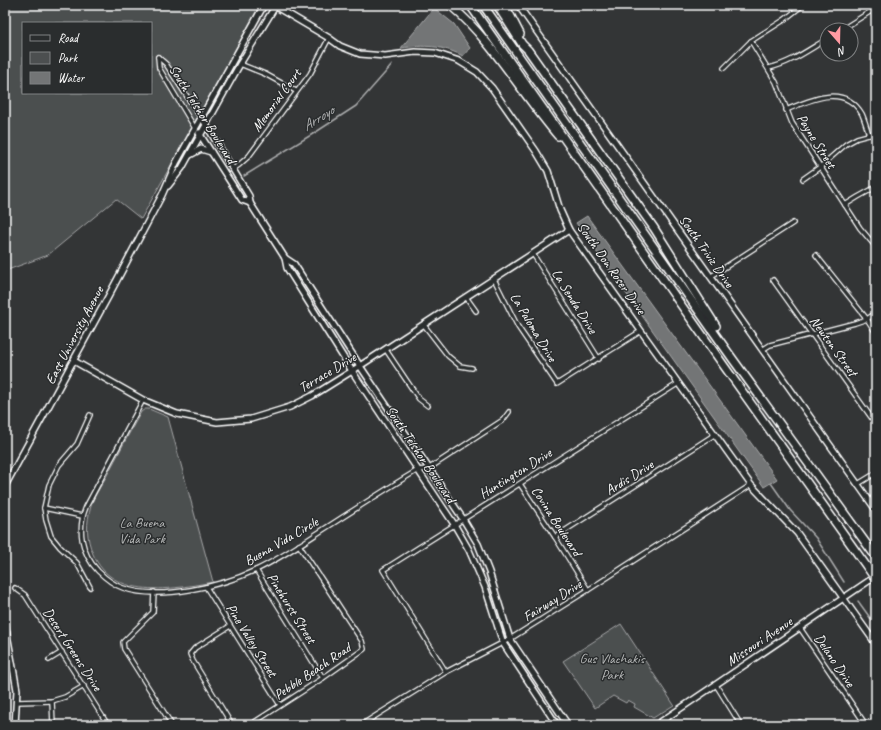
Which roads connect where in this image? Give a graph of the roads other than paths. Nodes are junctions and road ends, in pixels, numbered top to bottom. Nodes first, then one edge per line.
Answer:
1 (264, 5) edge
2 (274, 5) edge
3 (450, 5) edge
4 (470, 5) edge
5 (483, 5) edge
6 (497, 5) edge
7 (505, 5) edge
8 (518, 5) edge
9 (803, 5) edge
10 (876, 8) edge
11 (854, 22) edge
12 (329, 38) junction
13 (751, 41) junction
14 (819, 44) edge
15 (528, 50) junction
16 (240, 64) junction
17 (724, 68) dead end
18 (769, 68) junction
19 (296, 91) junction
20 (786, 110) junction
21 (202, 118) junction
22 (206, 126) junction
23 (196, 130) junction
24 (876, 134) edge
25 (200, 135) junction
26 (869, 135) junction
27 (211, 152) junction
28 (189, 155) junction
29 (820, 167) junction
30 (585, 168) junction
31 (233, 169) junction
32 (803, 179) dead end
33 (876, 187) edge
34 (162, 195) junction
35 (250, 203) junction
36 (845, 205) junction
37 (793, 223) dead end
38 (569, 230) junction
39 (876, 247) edge
40 (533, 254) junction
41 (816, 255) dead end
42 (284, 258) junction
43 (710, 277) junction
44 (494, 279) junction
45 (304, 280) junction
46 (774, 280) dead end
47 (298, 284) junction
48 (466, 297) junction
49 (476, 311) dead end
50 (876, 313) edge
51 (867, 319) junction
52 (424, 325) junction
53 (641, 332) junction
54 (876, 333) edge
55 (812, 335) junction
56 (386, 350) junction
57 (762, 350) junction
58 (599, 359) junction
59 (74, 361) junction
60 (360, 366) junction
61 (472, 368) dead end
62 (352, 371) junction
63 (679, 383) junction
64 (753, 386) junction
65 (143, 400) junction
66 (428, 406) dead end
67 (509, 412) dead end
68 (90, 415) dead end
69 (876, 424) edge
70 (714, 435) junction
71 (428, 469) junction
72 (418, 470) junction
73 (876, 473) edge
74 (520, 484) junction
75 (858, 484) junction
76 (751, 485) junction
77 (5, 486) edge
78 (44, 508) junction
79 (876, 510) edge
80 (82, 516) junction
81 (463, 519) junction
82 (454, 524) junction
83 (555, 536) junction
84 (299, 545) junction
85 (876, 557) edge
86 (256, 570) junction
87 (876, 576) edge
88 (876, 580) edge
89 (90, 587) dead end
90 (206, 587) junction
91 (15, 588) dead end
92 (588, 590) junction
93 (154, 592) junction
94 (844, 597) junction
95 (5, 623) edge
96 (230, 626) junction
97 (800, 628) junction
98 (510, 639) junction
99 (503, 643) junction
100 (876, 644) edge
101 (62, 652) junction
102 (49, 660) dead end
103 (446, 672) junction
104 (323, 678) junction
105 (716, 685) junction
106 (84, 686) junction
107 (52, 701) junction
108 (17, 702) junction
109 (280, 705) junction
110 (564, 719) junction
111 (15, 725) edge
112 (53, 725) edge
113 (108, 725) edge
114 (172, 725) edge
115 (232, 725) edge
116 (250, 725) edge
117 (361, 725) edge
118 (556, 725) edge
119 (568, 725) edge
120 (656, 725) edge
121 (742, 725) edge
122 (866, 725) edge

1 - 21 main road, East University Avenue
2 - 12 main road, South Don Roser Drive
2 - 16 main road, East University Avenue
3 - 30 highway
4 - 30 highway
5 - 64 highway
6 - 15 highway
7 - 15 highway
8 - 43 main road, South Triviz Drive
9 - 13 street
10 - 11 street
12 - 19 street, Memorial Court
12 - 38 main road, South Don Roser Drive
13 - 17 street
13 - 18 street, Payne Street
14 - 18 street
15 - 64 highway
16 - 19 street
16 - 22 main road, East University Avenue
18 - 20 street, Payne Street
19 - 31 street, Memorial Court
20 - 26 street
20 - 29 street, Payne Street
21 - 22 main road, South Telshor Boulevard
21 - 23 main road, East University Avenue
21 - 23 street, South Telshor Boulevard
22 - 25 main road, East University Avenue
22 - 31 main road, South Telshor Boulevard
23 - 25 main road, South Telshor Boulevard
23 - 34 main road, East University Avenue
24 - 26 street
25 - 27 main road, South Telshor Boulevard
25 - 28 main road, East University Avenue
26 - 29 street
27 - 28 main road
27 - 35 main road, South Telshor Boulevard
28 - 34 main road, East University Avenue
29 - 32 street
29 - 36 street, Payne Street
30 - 88 highway, bridge
31 - 35 main road, South Telshor Boulevard
33 - 36 street
34 - 59 main road, East University Avenue
35 - 42 main road, South Telshor Boulevard
36 - 39 street, Payne Street
37 - 43 street
38 - 40 main road, Terrace Drive
38 - 53 main road, South Don Roser Drive
40 - 44 main road, Terrace Drive
40 - 58 street, La Senda Drive
41 - 51 street
42 - 45 main road, South Telshor Boulevard
42 - 47 main road, South Telshor Boulevard
43 - 57 main road, South Triviz Drive
44 - 48 main road, Terrace Drive
44 - 58 street, La Paloma Drive
45 - 47 main road
45 - 60 main road, South Telshor Boulevard
46 - 55 street, Newton Street
47 - 62 main road, South Telshor Boulevard
48 - 49 street
48 - 52 main road, Terrace Drive
50 - 51 street
51 - 54 street
51 - 55 street
52 - 56 main road, Terrace Drive
52 - 61 street
53 - 58 street
53 - 63 main road, South Don Roser Drive
55 - 57 street
55 - 69 street, Newton Street
56 - 60 main road, Terrace Drive
56 - 66 street
57 - 75 main road, South Triviz Drive
59 - 65 main road, Terrace Drive
59 - 77 main road, East University Avenue
60 - 62 main road, Terrace Drive
60 - 71 main road, South Telshor Boulevard
62 - 65 main road, Terrace Drive
62 - 72 main road, South Telshor Boulevard
63 - 70 main road, South Don Roser Drive
63 - 74 street, Huntington Drive
64 - 85 highway
65 - 80 street, Buena Vida Circle
67 - 71 street
68 - 78 street
70 - 76 main road, South Don Roser Drive
70 - 83 street, Ardis Drive
71 - 72 street
71 - 81 main road, South Telshor Boulevard
72 - 82 main road, South Telshor Boulevard
72 - 84 street, Buena Vida Circle
73 - 75 street
74 - 81 street, Huntington Drive
74 - 83 street, Covina Boulevard
75 - 79 main road, South Triviz Drive
76 - 92 street, Fairway Drive
76 - 94 main road, South Don Roser Drive
78 - 80 street
78 - 89 street
80 - 93 street, Buena Vida Circle
81 - 82 street, Huntington Drive
81 - 98 main road, South Telshor Boulevard
82 - 99 main road, South Telshor Boulevard
82 - 103 street, Huntington Drive
83 - 92 street, Covina Boulevard
84 - 86 street, Buena Vida Circle
84 - 104 street, Pebble Beach Road
86 - 90 street, Buena Vida Circle
86 - 104 street, Pinehurst Street
87 - 94 main road, Missouri Avenue
90 - 93 street, Buena Vida Circle
90 - 96 street, Pine Valley Street
91 - 101 street, Desert Greens Drive
92 - 98 street, Fairway Drive
93 - 114 street
94 - 97 main road, Missouri Avenue
94 - 100 main road, South Don Roser Drive
95 - 108 main road
96 - 109 street, Pine Valley Street
96 - 115 street
97 - 105 main road, Missouri Avenue
97 - 122 street, Delano Drive
98 - 99 street, Fairway Drive
98 - 110 main road, South Telshor Boulevard
99 - 103 street, Fairway Drive
99 - 118 main road, South Telshor Boulevard
101 - 102 street
101 - 106 street, Desert Greens Drive
103 - 117 street, Fairway Drive
104 - 109 street, Pebble Beach Road
105 - 120 main road, Missouri Avenue
105 - 121 street
106 - 107 street
106 - 113 street, Desert Greens Drive
107 - 108 street
107 - 112 street
108 - 111 main road
109 - 116 street, Pebble Beach Road
110 - 118 street
110 - 119 main road, South Telshor Boulevard

